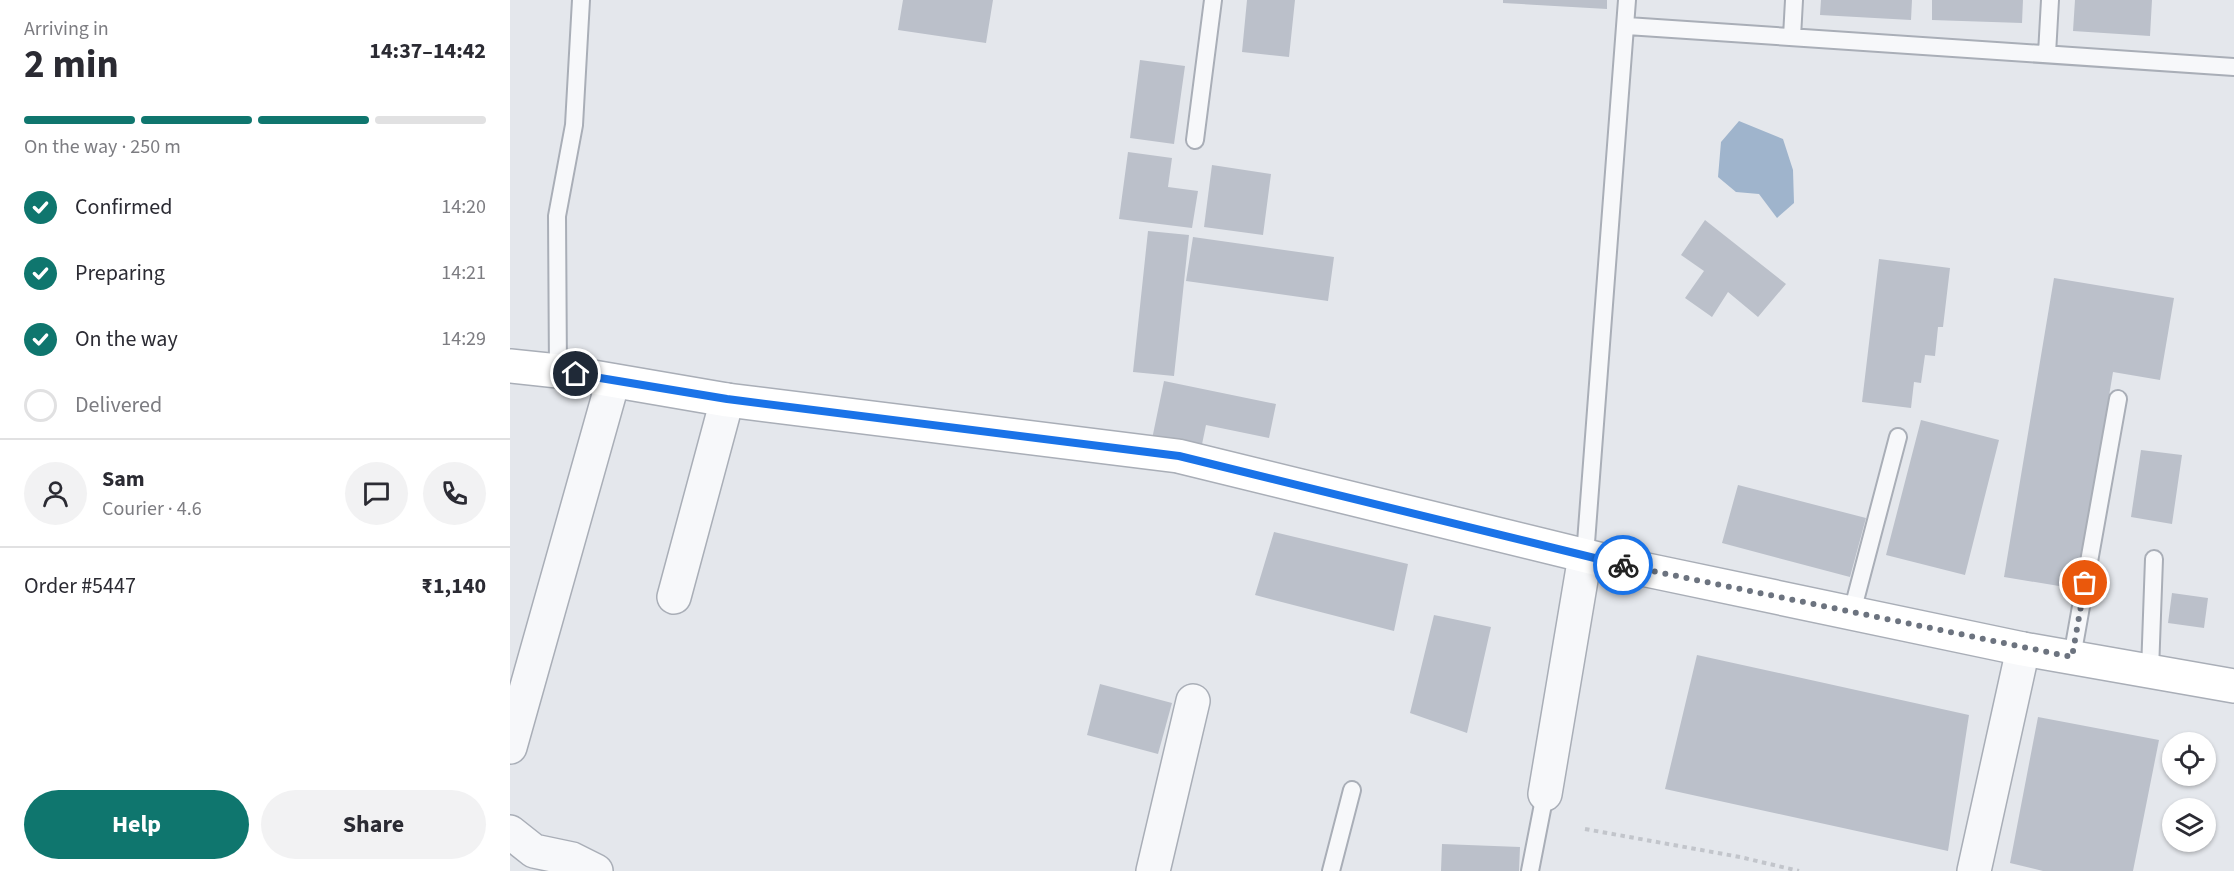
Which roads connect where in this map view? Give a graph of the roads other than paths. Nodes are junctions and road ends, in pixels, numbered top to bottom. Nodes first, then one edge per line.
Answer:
1 (581, 0) edge
2 (1213, 0) edge
3 (1627, 0) edge
4 (1794, 0) edge
5 (2050, 0) edge
6 (1627, 26) junction
7 (1792, 37) junction
8 (2047, 54) junction
9 (2234, 67) edge
10 (1195, 140) dead end
11 (512, 371) edge
12 (558, 371) junction
13 (613, 381) junction
14 (727, 399) junction
15 (2118, 399) dead end
16 (1898, 437) dead end
17 (1585, 556) junction
18 (2154, 559) dead end
19 (674, 597) dead end
20 (1852, 612) junction
21 (2023, 649) junction
22 (2072, 657) junction
23 (2150, 671) junction
24 (2234, 686) edge
25 (1193, 701) dead end
26 (510, 747) edge
27 (1352, 790) dead end
28 (1545, 794) joint
29 (510, 832) edge
30 (596, 871) edge
31 (1153, 871) edge
32 (1331, 871) edge
33 (1530, 871) edge
34 (1974, 871) edge

1 - 12 lane
2 - 10 lane
3 - 6 lane
4 - 7 lane
5 - 8 lane
6 - 7 lane
6 - 17 lane
7 - 8 lane
8 - 9 lane
11 - 12 main road
12 - 13 main road
13 - 14 main road
13 - 26 street
14 - 17 main road
14 - 19 street
15 - 22 lane
16 - 20 lane
17 - 20 main road
17 - 28 street
18 - 23 lane
20 - 21 main road
21 - 22 main road
21 - 34 street
22 - 23 main road
23 - 24 main road
25 - 31 street
27 - 32 lane
28 - 33 lane
29 - 30 street

